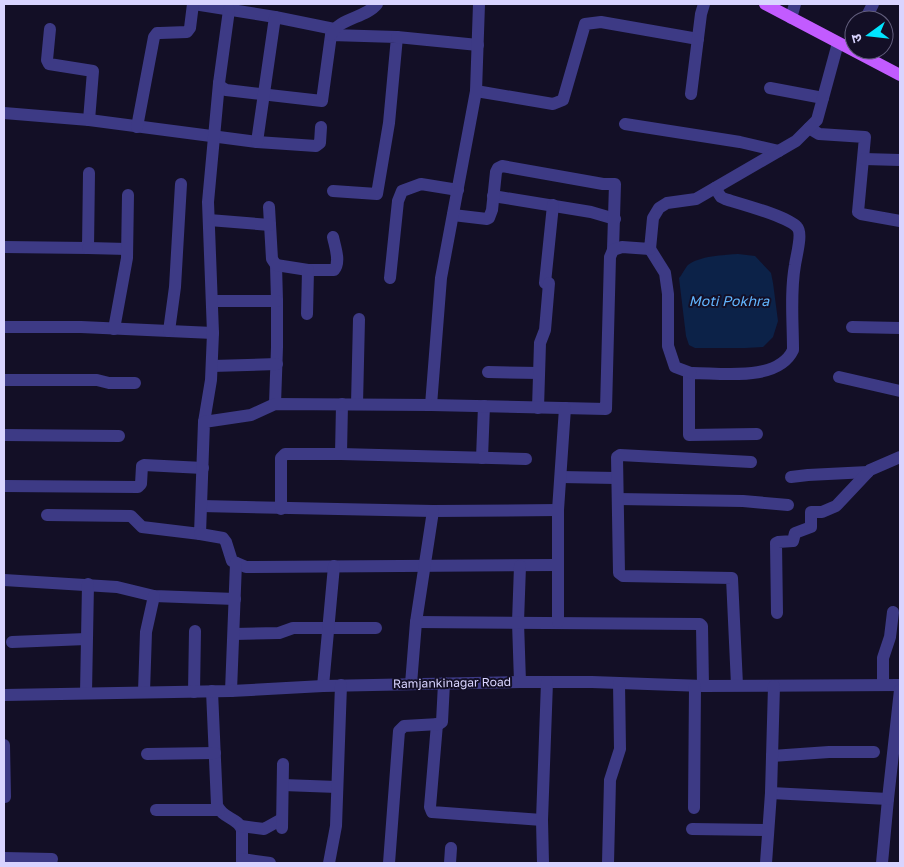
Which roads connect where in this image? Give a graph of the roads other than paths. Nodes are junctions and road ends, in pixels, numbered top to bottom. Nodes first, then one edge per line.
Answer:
1 (194, 4) edge
2 (378, 4) edge
3 (479, 4) edge
4 (704, 4) edge
5 (765, 4) edge
6 (795, 4) edge
7 (229, 10) junction
8 (274, 17) junction
9 (791, 18) junction
10 (50, 29) dead end
11 (333, 32) junction
12 (397, 37) junction
13 (698, 39) junction
14 (838, 43) junction
15 (844, 44) edge
16 (478, 45) junction
17 (875, 60) edge
18 (900, 76) edge
19 (219, 83) junction
20 (770, 88) dead end
21 (476, 91) junction
22 (263, 93) junction
23 (691, 94) dead end
24 (823, 98) junction
25 (4, 113) edge
26 (89, 120) junction
27 (625, 124) dead end
28 (137, 127) junction
29 (320, 127) dead end
30 (809, 128) junction
31 (213, 136) junction
32 (257, 142) junction
33 (779, 151) junction
34 (864, 159) junction
35 (900, 160) edge
36 (89, 173) dead end
37 (181, 184) dead end
38 (715, 188) junction
39 (458, 190) junction
40 (332, 191) dead end
41 (377, 194) junction
42 (128, 195) dead end
43 (493, 196) junction
44 (398, 201) junction
45 (553, 205) junction
46 (269, 207) dead end
47 (453, 215) junction
48 (615, 219) junction
49 (209, 220) junction
50 (900, 222) edge
51 (270, 225) junction
52 (333, 237) dead end
53 (4, 247) edge
54 (88, 248) junction
55 (650, 248) junction
56 (127, 249) junction
57 (613, 250) junction
58 (276, 265) junction
59 (308, 270) junction
60 (390, 278) dead end
61 (277, 301) junction
62 (212, 302) junction
63 (307, 314) dead end
64 (359, 319) dead end
65 (4, 327) edge
66 (852, 327) dead end
67 (900, 328) edge
68 (114, 329) junction
69 (169, 331) junction
70 (213, 333) junction
71 (276, 364) junction
72 (212, 366) junction
73 (488, 372) dead end
74 (690, 373) junction
75 (539, 374) junction
76 (838, 377) dead end
77 (4, 380) edge
78 (135, 383) dead end
79 (900, 391) edge
80 (274, 404) junction
81 (342, 404) junction
82 (357, 404) junction
83 (431, 404) junction
84 (484, 406) junction
85 (538, 408) junction
86 (565, 408) junction
87 (204, 422) junction
88 (757, 434) dead end
89 (4, 435) edge
90 (118, 436) dead end
91 (341, 454) junction
92 (900, 457) edge
93 (482, 458) junction
94 (526, 460) dead end
95 (751, 462) dead end
96 (202, 468) junction
97 (868, 472) junction
98 (561, 477) junction
99 (791, 477) dead end
100 (616, 478) junction
101 (4, 486) edge
102 (618, 499) junction
103 (788, 505) dead end
104 (201, 506) junction
105 (281, 509) junction
106 (558, 510) junction
107 (433, 512) junction
108 (47, 515) dead end
109 (200, 534) junction
110 (236, 563) junction
111 (557, 565) junction
112 (334, 566) junction
113 (425, 566) junction
114 (520, 566) junction
115 (4, 580) edge
116 (88, 584) junction
117 (154, 596) junction
118 (235, 599) junction
119 (893, 612) dead end
120 (777, 613) dead end
121 (416, 622) junction
122 (518, 622) junction
123 (558, 622) junction
124 (328, 628) junction
125 (376, 628) dead end
126 (195, 631) dead end
127 (234, 634) junction
128 (86, 640) junction
129 (12, 642) dead end
130 (520, 682) junction
131 (547, 682) junction
132 (444, 683) junction
133 (619, 683) junction
134 (411, 684) junction
135 (900, 684) edge
136 (341, 685) junction
137 (883, 685) junction
138 (324, 686) junction
139 (699, 686) junction
140 (737, 686) junction
141 (774, 686) junction
142 (900, 690) edge
143 (212, 691) junction
144 (232, 691) junction
145 (144, 692) junction
146 (194, 692) junction
147 (86, 693) junction
148 (4, 695) edge
149 (437, 724) junction
150 (4, 745) edge
151 (874, 752) dead end
152 (215, 753) junction
153 (147, 754) dead end
154 (772, 756) junction
155 (283, 764) dead end
156 (283, 785) junction
157 (337, 787) junction
158 (770, 793) junction
159 (5, 797) dead end
160 (888, 799) junction
161 (694, 808) dead end
162 (156, 810) dead end
163 (219, 810) junction
164 (542, 820) junction
165 (241, 826) junction
166 (692, 829) dead end
167 (768, 830) junction
168 (451, 848) dead end
169 (4, 858) edge
170 (52, 859) dead end
171 (242, 861) edge
172 (270, 863) edge
173 (329, 863) edge
174 (389, 863) edge
175 (450, 863) edge
176 (544, 863) edge
177 (608, 863) edge
178 (766, 863) edge
179 (882, 863) edge

1 - 7 street
1 - 28 street
2 - 11 street
3 - 16 street
4 - 13 street
5 - 9 main road
6 - 9 street
7 - 8 street
7 - 19 street
8 - 11 street
8 - 22 street
9 - 14 main road
10 - 26 street
11 - 12 street
11 - 22 street
12 - 16 street
12 - 41 street
13 - 21 street
13 - 23 street
14 - 15 main road
14 - 24 street
16 - 21 street
17 - 18 main road
19 - 22 street
19 - 31 street
20 - 24 street
21 - 39 street
22 - 32 street
24 - 30 street
25 - 26 street
26 - 28 street
27 - 33 street
28 - 31 street
29 - 32 street
30 - 33 street
30 - 34 street
31 - 32 street
31 - 49 street
33 - 38 street
34 - 35 street
34 - 50 street
36 - 54 street
37 - 69 street
38 - 55 street
38 - 74 street
39 - 44 street
39 - 47 street
40 - 41 street
41 - 44 street
42 - 56 street
43 - 45 street
43 - 47 street
43 - 48 street
44 - 60 street
45 - 48 street
45 - 75 street
46 - 51 street
47 - 83 street
48 - 57 street
49 - 51 street
49 - 62 street
51 - 58 street
52 - 59 street
53 - 54 street
54 - 56 street
55 - 57 street
55 - 74 street
56 - 68 street
57 - 86 street
58 - 59 street
58 - 61 street
59 - 63 street
61 - 62 street
61 - 71 street
62 - 70 street
64 - 82 street
65 - 68 street
66 - 67 street
68 - 69 street
69 - 70 street
70 - 72 street
71 - 72 street
71 - 80 street
72 - 87 street
73 - 75 street
74 - 88 street
75 - 85 street
76 - 79 street
77 - 78 street
80 - 81 street
80 - 87 street
81 - 82 street
81 - 91 street
82 - 83 street
83 - 84 street
84 - 85 street
84 - 93 street
85 - 86 street
86 - 98 street
87 - 96 street
89 - 90 street
91 - 93 street
91 - 105 street
92 - 97 street
93 - 94 street
95 - 100 street
96 - 101 street
96 - 104 street
97 - 99 street
97 - 120 street
98 - 100 street
98 - 106 street
100 - 102 street
102 - 103 street
102 - 140 street
104 - 105 street
104 - 109 street
105 - 107 street
106 - 107 street
106 - 111 street
107 - 113 street
108 - 109 street
109 - 110 street
110 - 112 street
110 - 118 street
111 - 114 street
111 - 123 street
112 - 113 street
112 - 124 street
113 - 114 street
113 - 121 street
114 - 122 street
115 - 116 street
116 - 117 street
116 - 128 street
117 - 118 street
117 - 145 street
118 - 127 street
119 - 137 street
121 - 122 street
121 - 134 street
122 - 123 street
122 - 130 street
123 - 139 street
124 - 125 street
124 - 127 street
124 - 138 street
126 - 146 street
127 - 144 street
128 - 129 street
128 - 147 street
130 - 131 street, Ramjankinagar Road
130 - 132 street, Ramjankinagar Road
131 - 133 street, Ramjankinagar Road
131 - 164 street
132 - 134 street, Ramjankinagar Road
132 - 149 street
133 - 139 street, Ramjankinagar Road
133 - 177 street
134 - 136 street, Ramjankinagar Road
135 - 137 street, Ramjankinagar Road
136 - 138 street, Ramjankinagar Road
136 - 157 street
137 - 141 street, Ramjankinagar Road
138 - 144 street, Ramjankinagar Road
139 - 140 street, Ramjankinagar Road
139 - 161 street
140 - 141 street, Ramjankinagar Road
141 - 154 street
142 - 160 street
143 - 144 street, Ramjankinagar Road
143 - 146 street, Ramjankinagar Road
143 - 152 street
145 - 146 street, Ramjankinagar Road
145 - 147 street, Ramjankinagar Road
147 - 148 street, Ramjankinagar Road
149 - 164 street
149 - 174 street
150 - 159 street
151 - 154 street
152 - 153 street
152 - 163 street
154 - 158 street
155 - 156 street
156 - 157 street
156 - 165 street
157 - 173 street
158 - 160 street
158 - 167 street
160 - 179 street
162 - 163 street
163 - 165 street
164 - 176 street
165 - 171 street
166 - 167 street
167 - 178 street
168 - 175 street
169 - 170 street
171 - 172 street

